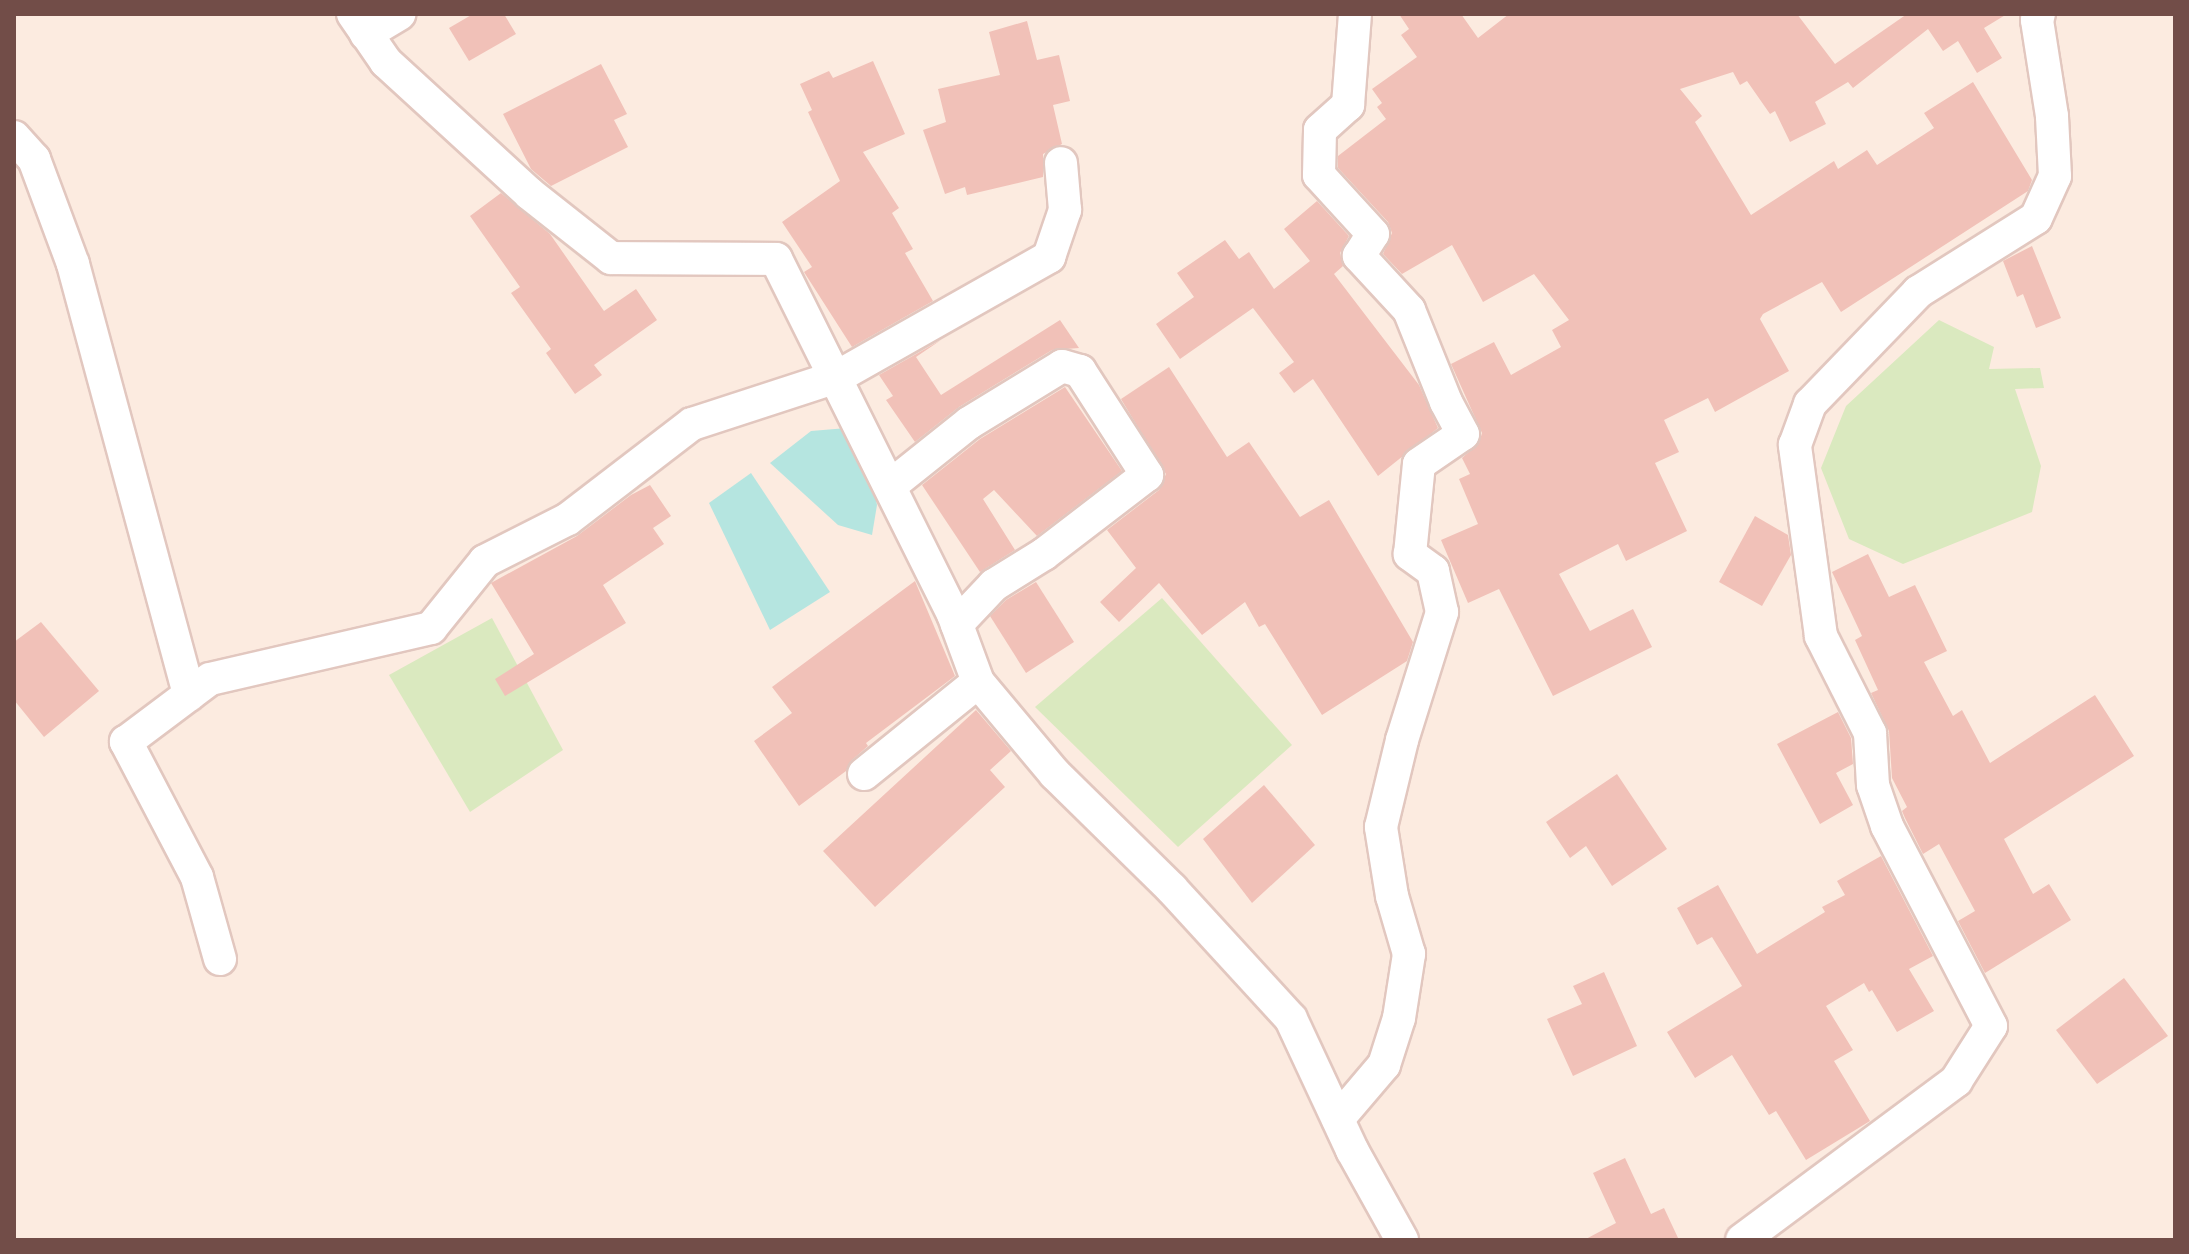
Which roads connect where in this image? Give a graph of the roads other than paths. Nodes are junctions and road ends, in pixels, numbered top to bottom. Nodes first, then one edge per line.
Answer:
1 (399, 14) edge
2 (1355, 14) edge
3 (2039, 14) edge
4 (360, 24) edge
5 (14, 137) edge
6 (1061, 163) dead end
7 (837, 377) junction
8 (890, 486) junction
9 (957, 624) junction
10 (978, 682) junction
11 (189, 695) junction
12 (864, 774) dead end
13 (220, 959) dead end
14 (1338, 1119) junction
15 (1402, 1240) edge
16 (1742, 1240) edge

1 - 4 street
2 - 14 street
3 - 16 street
4 - 7 street
5 - 11 street
6 - 7 street
7 - 8 street
7 - 11 street
8 - 9 street
8 - 9 street
9 - 10 street
10 - 12 street
10 - 14 street
11 - 13 street
14 - 15 street

